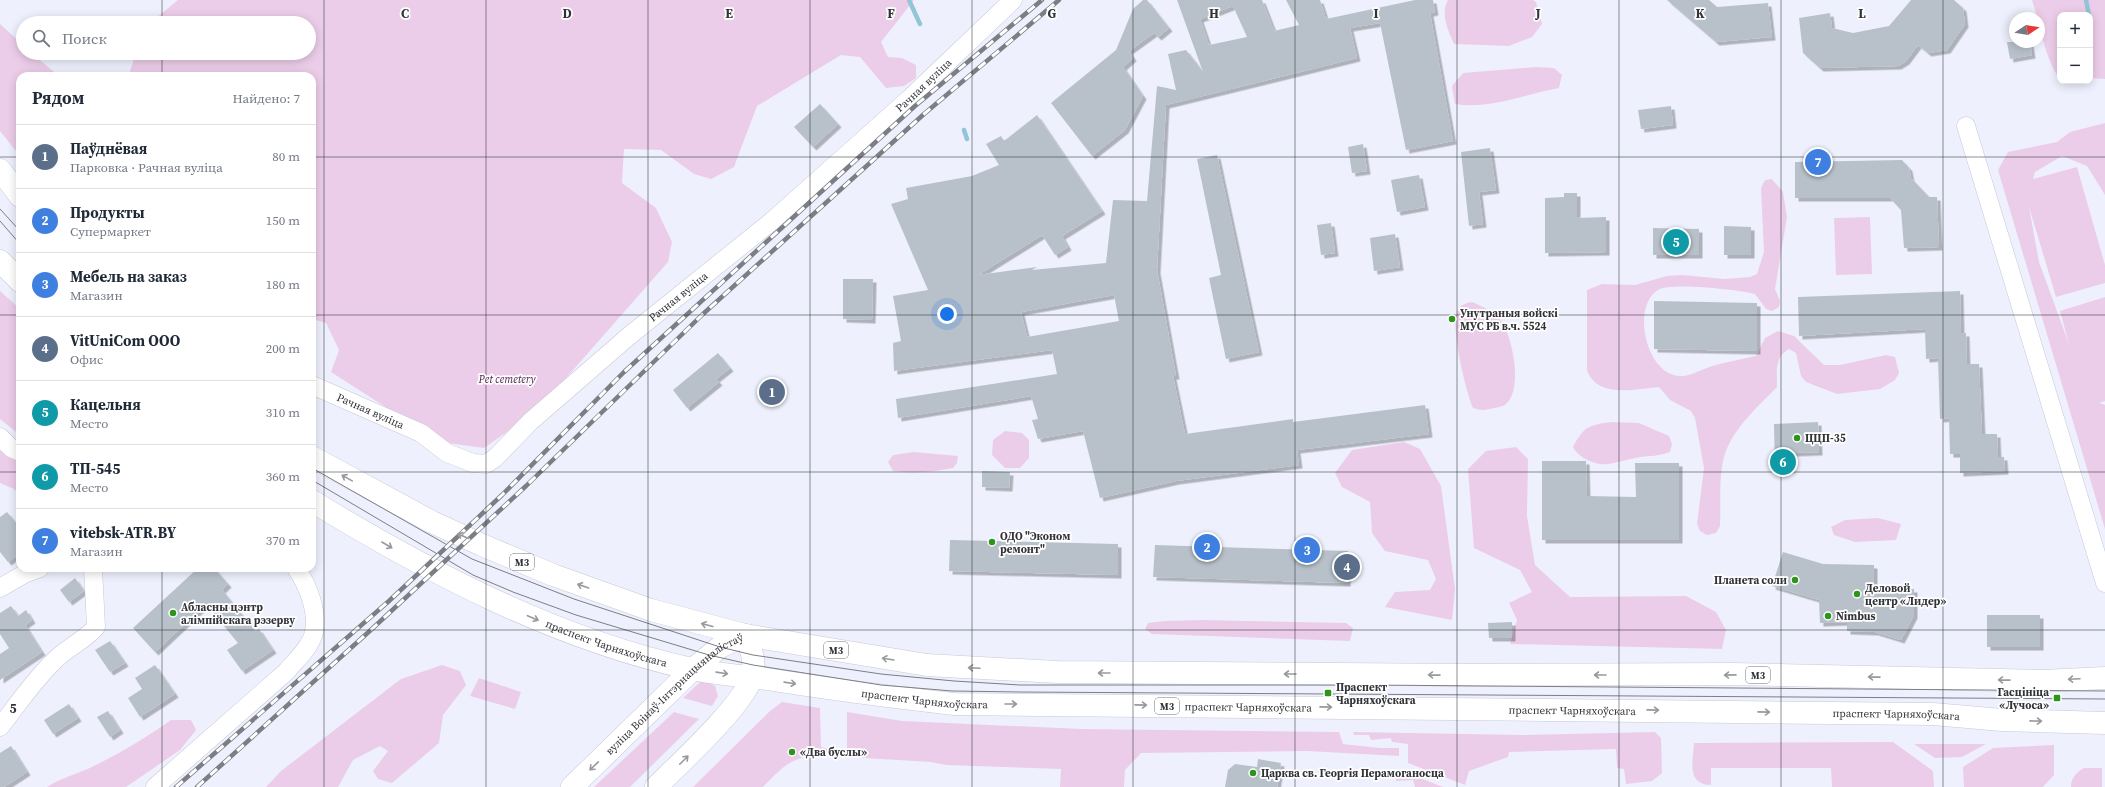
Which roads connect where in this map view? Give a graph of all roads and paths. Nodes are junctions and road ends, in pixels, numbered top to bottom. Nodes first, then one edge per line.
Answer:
1 (1014, 0) edge
2 (1966, 126) dead end
3 (0, 170) edge
4 (16, 191) edge
5 (0, 261) edge
6 (16, 277) edge
7 (316, 387) edge
8 (0, 436) edge
9 (16, 450) edge
10 (316, 459) edge
11 (316, 503) edge
12 (26, 572) edge
13 (93, 572) edge
14 (298, 572) edge
15 (2105, 583) edge
16 (0, 588) edge
17 (745, 635) junction
18 (693, 669) junction
19 (752, 677) junction
20 (2105, 678) edge
21 (2105, 723) edge
22 (0, 727) edge
23 (155, 787) edge
24 (572, 787) edge
25 (656, 787) edge

1 - 7 street, Рачная вуліца
2 - 15 street
3 - 4 main road
5 - 6 main road
8 - 9 street
17 -> 10 main road, М3
11 -> 18 main road, праспект Чарняхоўскага / М3
12 - 16 street
13 - 22 street
14 - 23 street
17 - 18 main road, вуліца Воінаў-Інтэрнацыяналістаў
17 - 19 main road, вуліца Воінаў-Інтэрнацыяналістаў
20 -> 17 main road, М3
18 -> 19 main road, праспект Чарняхоўскага / М3
18 -> 24 main road, вуліца Воінаў-Інтэрнацыяналістаў
19 -> 21 main road, праспект Чарняхоўскага / М3
25 -> 19 main road, вуліца Воінаў-Інтэрнацыяналістаў

